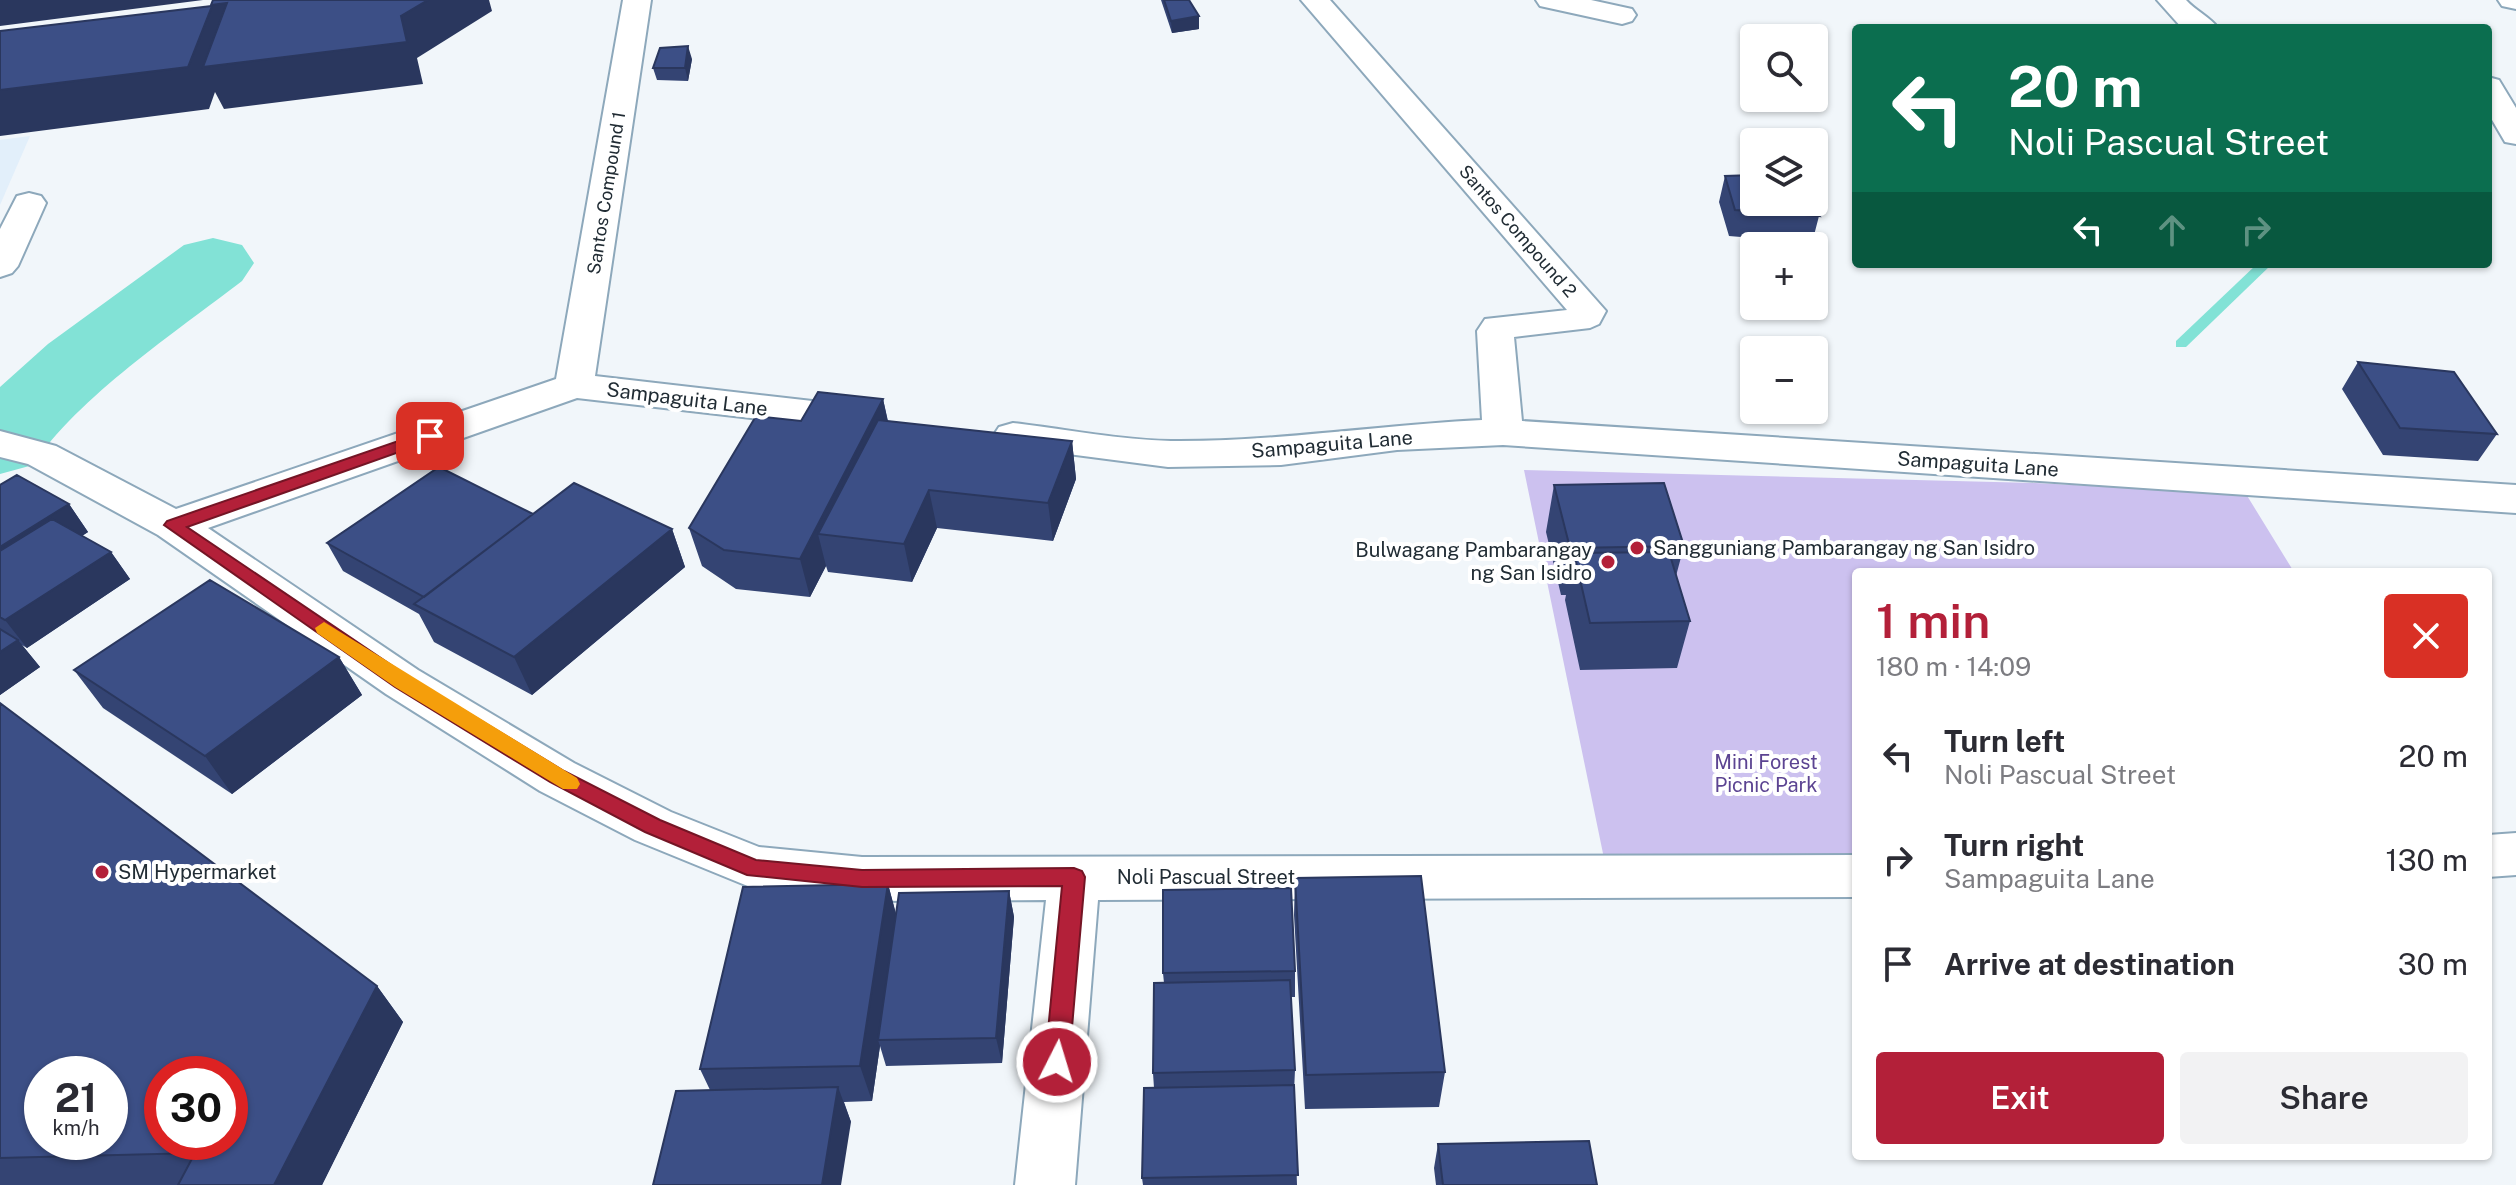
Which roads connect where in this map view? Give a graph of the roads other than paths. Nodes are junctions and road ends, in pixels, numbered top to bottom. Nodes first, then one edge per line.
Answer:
1 (637, 0) edge
2 (1315, 0) edge
3 (1550, 0) edge
4 (2171, 0) edge
5 (1622, 15) dead end
6 (2196, 24) edge
7 (2493, 71) edge
8 (2516, 135) edge
9 (29, 203) dead end
10 (0, 266) edge
11 (574, 386) junction
12 (902, 423) edge
13 (981, 432) edge
14 (1503, 432) junction
15 (21, 449) edge
16 (2516, 499) edge
17 (173, 525) junction
18 (2516, 854) edge
19 (2492, 856) edge
20 (1852, 876) edge
21 (1074, 877) junction
22 (1045, 1185) edge

1 - 11 street, Santos Compound 1
2 - 14 street, Santos Compound 2
3 - 5 street
4 - 6 street
7 - 8 street
9 - 10 street
11 - 12 street, Sampaguita Lane
11 - 17 street, Sampaguita Lane
13 - 14 street, Sampaguita Lane
14 - 16 street, Sampaguita Lane
15 - 17 street, Noli Pascual Street
17 - 21 street, Noli Pascual Street
18 - 19 street
20 - 21 street, Noli Pascual Street
21 - 22 street

